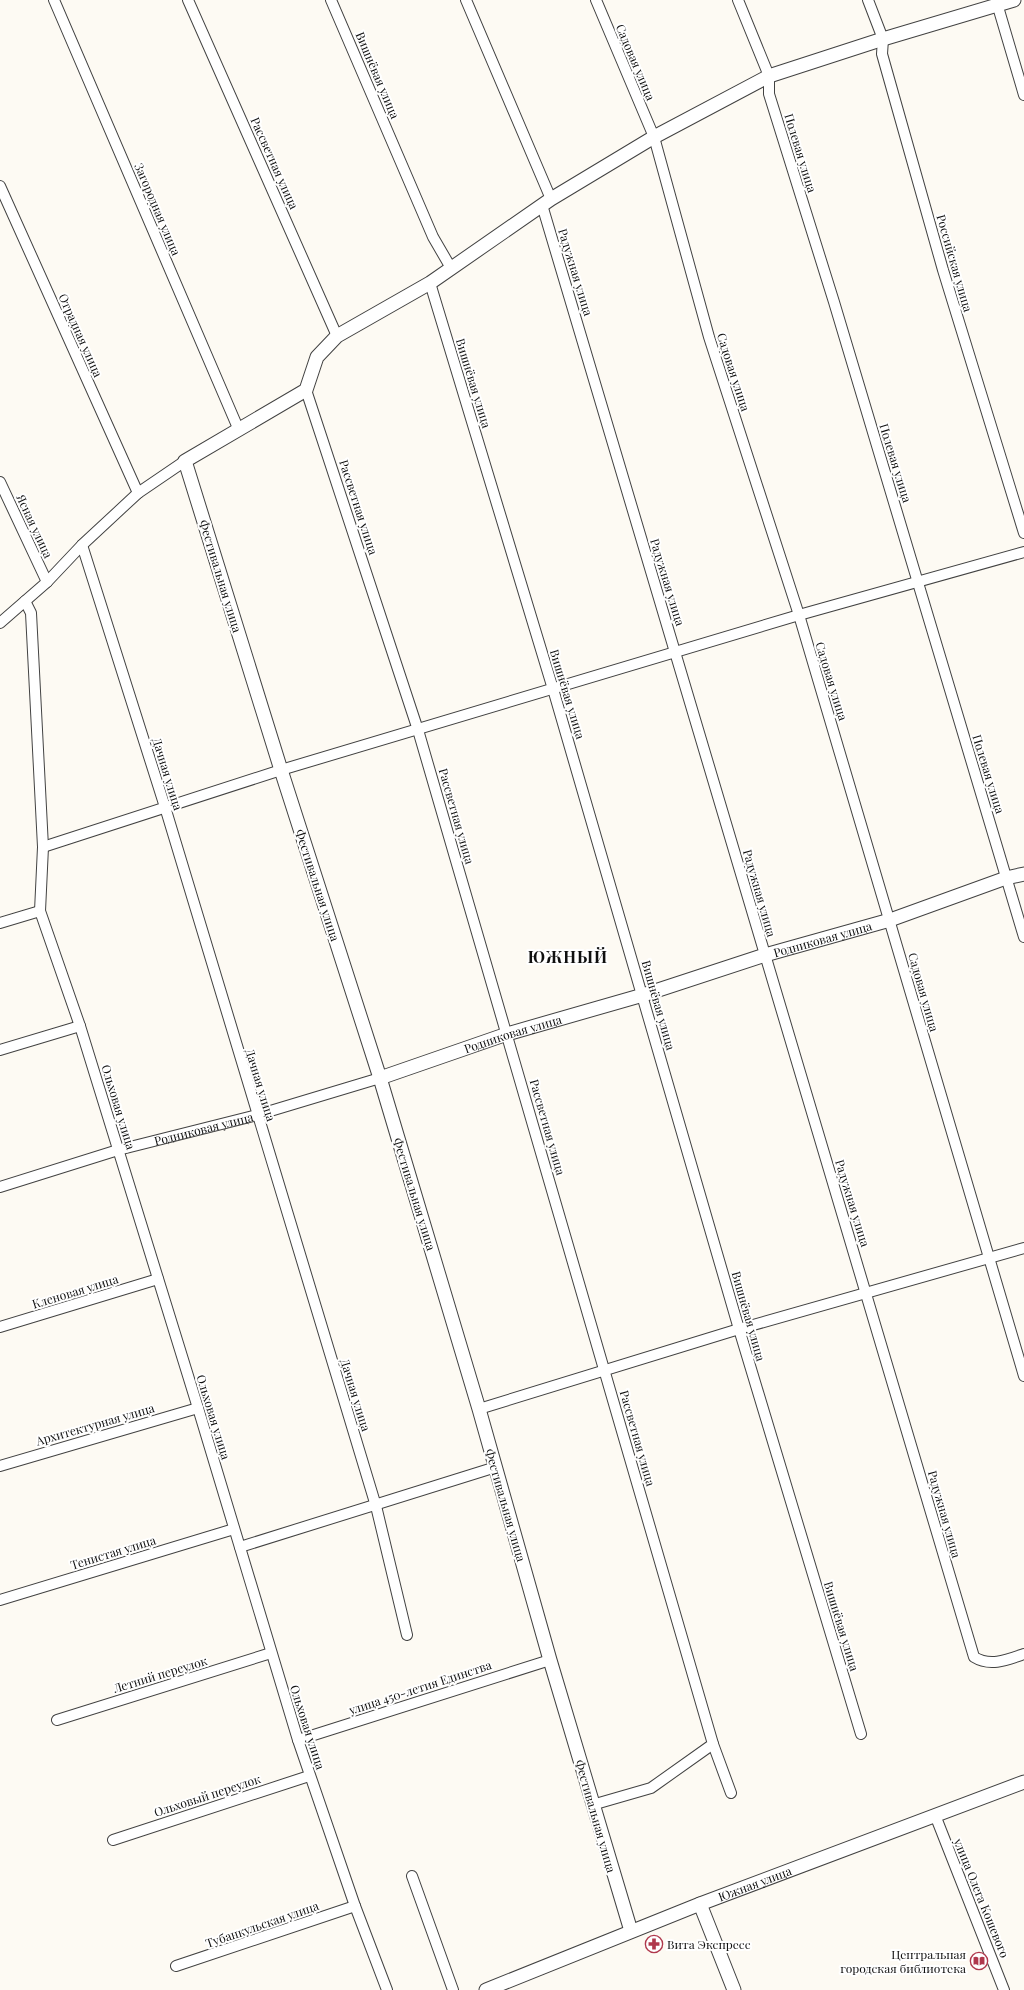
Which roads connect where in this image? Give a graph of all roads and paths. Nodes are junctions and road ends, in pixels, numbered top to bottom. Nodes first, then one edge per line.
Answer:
1 (54, 0) edge
2 (188, 0) edge
3 (331, 0) edge
4 (466, 0) edge
5 (596, 0) edge
6 (738, 0) edge
7 (868, 0) edge
8 (1014, 0) edge
9 (997, 3) edge
10 (883, 39) junction
11 (769, 76) junction
12 (1024, 95) edge
13 (654, 137) junction
14 (0, 186) edge
15 (547, 202) junction
16 (450, 268) junction
17 (430, 282) junction
18 (337, 336) junction
19 (306, 390) junction
20 (238, 428) junction
21 (185, 461) junction
22 (0, 482) edge
23 (138, 493) junction
24 (1024, 533) edge
25 (82, 545) junction
26 (1024, 552) edge
27 (918, 581) junction
28 (47, 582) junction
29 (25, 602) junction
30 (799, 615) junction
31 (0, 623) edge
32 (675, 653) junction
33 (553, 689) junction
34 (418, 730) junction
35 (281, 770) junction
36 (165, 807) junction
37 (43, 847) junction
38 (1024, 874) edge
39 (1006, 878) junction
40 (40, 910) junction
41 (890, 920) junction
42 (0, 923) edge
43 (1024, 937) edge
44 (765, 955) junction
45 (643, 995) junction
46 (80, 1026) junction
47 (507, 1034) junction
48 (0, 1050) edge
49 (380, 1078) junction
50 (257, 1115) junction
51 (118, 1150) junction
52 (0, 1187) edge
53 (1024, 1248) edge
54 (988, 1258) junction
55 (158, 1279) junction
56 (866, 1293) junction
57 (0, 1327) edge
58 (739, 1329) junction
59 (605, 1370) junction
60 (1024, 1376) edge
61 (198, 1408) junction
62 (479, 1409) junction
63 (0, 1466) edge
64 (496, 1467) junction
65 (376, 1506) junction
66 (234, 1529) junction
67 (240, 1547) junction
68 (0, 1600) edge
69 (407, 1635) dead end
70 (271, 1653) junction
71 (1023, 1658) edge
72 (550, 1660) junction
73 (57, 1720) dead end
74 (861, 1734) dead end
75 (298, 1740) junction
76 (713, 1744) junction
77 (310, 1776) junction
78 (1024, 1782) edge
79 (731, 1793) dead end
80 (592, 1805) junction
81 (935, 1815) junction
82 (113, 1840) dead end
83 (412, 1876) dead end
84 (700, 1904) junction
85 (355, 1906) junction
86 (631, 1931) junction
87 (176, 1966) dead end
88 (387, 1990) edge
89 (453, 1990) edge
90 (486, 1990) edge
91 (734, 1990) edge
92 (1004, 1990) edge

1 - 20 street, Загородная улица
2 - 18 street, Рассветная улица
3 - 16 street, Вишнёвая улица
4 - 15 street, Радужная улица
5 - 13 street, Садовая улица
6 - 11 street, Полевая улица
7 - 10 street, Российская улица
8 - 9 street
9 - 10 street
9 - 12 street
10 - 11 street
10 - 24 street, Российская улица
11 - 13 street
11 - 27 street, Полевая улица
13 - 15 street
13 - 30 street, Садовая улица
14 - 23 street, Отрадная улица
15 - 16 street
15 - 32 street, Радужная улица
16 - 17 street
17 - 18 street
17 - 33 street, Вишнёвая улица
18 - 19 street
19 - 20 street
19 - 34 street, Рассветная улица
20 - 21 street
21 - 23 street
21 - 35 street, Фестивальная улица
22 - 28 street, Ясная улица
23 - 25 street
25 - 28 street
25 - 36 street, Дачная улица
26 - 27 street
27 - 30 street
27 - 39 street, Полевая улица
28 - 29 street
29 - 31 street
29 - 37 street, Ольховая улица
30 - 32 street
30 - 41 street, Садовая улица
32 - 33 street
32 - 44 street, Радужная улица
33 - 34 street
33 - 45 street, Вишнёвая улица
34 - 35 street
34 - 47 street, Рассветная улица
35 - 36 street
35 - 49 street, Фестивальная улица
36 - 37 street
36 - 50 street, Дачная улица
37 - 40 street, Ольховая улица
38 - 39 street, Родниковая улица
39 - 41 street, Родниковая улица
39 - 43 street, Полевая улица
40 - 42 street
40 - 46 street, Ольховая улица
41 - 44 street, Родниковая улица
41 - 54 street, Садовая улица
44 - 45 street, Родниковая улица
44 - 56 street, Радужная улица
45 - 47 street, Родниковая улица
45 - 58 street, Вишнёвая улица
46 - 48 street
46 - 51 street, Ольховая улица
47 - 49 street, Родниковая улица
47 - 59 street, Рассветная улица
49 - 50 street, Родниковая улица
49 - 62 street, Фестивальная улица
50 - 51 street, Родниковая улица
50 - 65 street, Дачная улица
51 - 52 street, Родниковая улица
51 - 55 street, Ольховая улица
53 - 54 street
54 - 56 street
54 - 60 street, Садовая улица
55 - 57 street, Кленовая улица
55 - 61 street, Ольховая улица
56 - 58 street
56 - 71 street, Радужная улица
58 - 59 street
58 - 74 street, Вишнёвая улица
59 - 62 street
59 - 76 street, Рассветная улица
61 - 63 street, Архитектурная улица
61 - 66 street, Ольховая улица
62 - 64 street, Фестивальная улица
64 - 65 street
64 - 72 street, Фестивальная улица
65 - 67 street
65 - 69 street, Дачная улица
66 - 67 street, Ольховая улица
66 - 68 street, Тенистая улица
67 - 70 street, Ольховая улица
70 - 73 street, Летний переулок
70 - 75 street, Ольховая улица
72 - 75 street, улица 450-летия Единства
72 - 80 street, Фестивальная улица
75 - 77 street, Ольховая улица
76 - 79 street, Рассветная улица
76 - 80 street
77 - 82 street, Ольховый переулок
77 - 85 street, Ольховая улица
78 - 81 street, Южная улица
80 - 86 street, Фестивальная улица
81 - 84 street, Южная улица
81 - 92 street, улица Олега Кошевого
83 - 89 street
84 - 86 street, Южная улица
84 - 91 street
85 - 87 street, Тубанкульская улица
85 - 88 street, Ольховая улица
86 - 90 street, Южная улица

